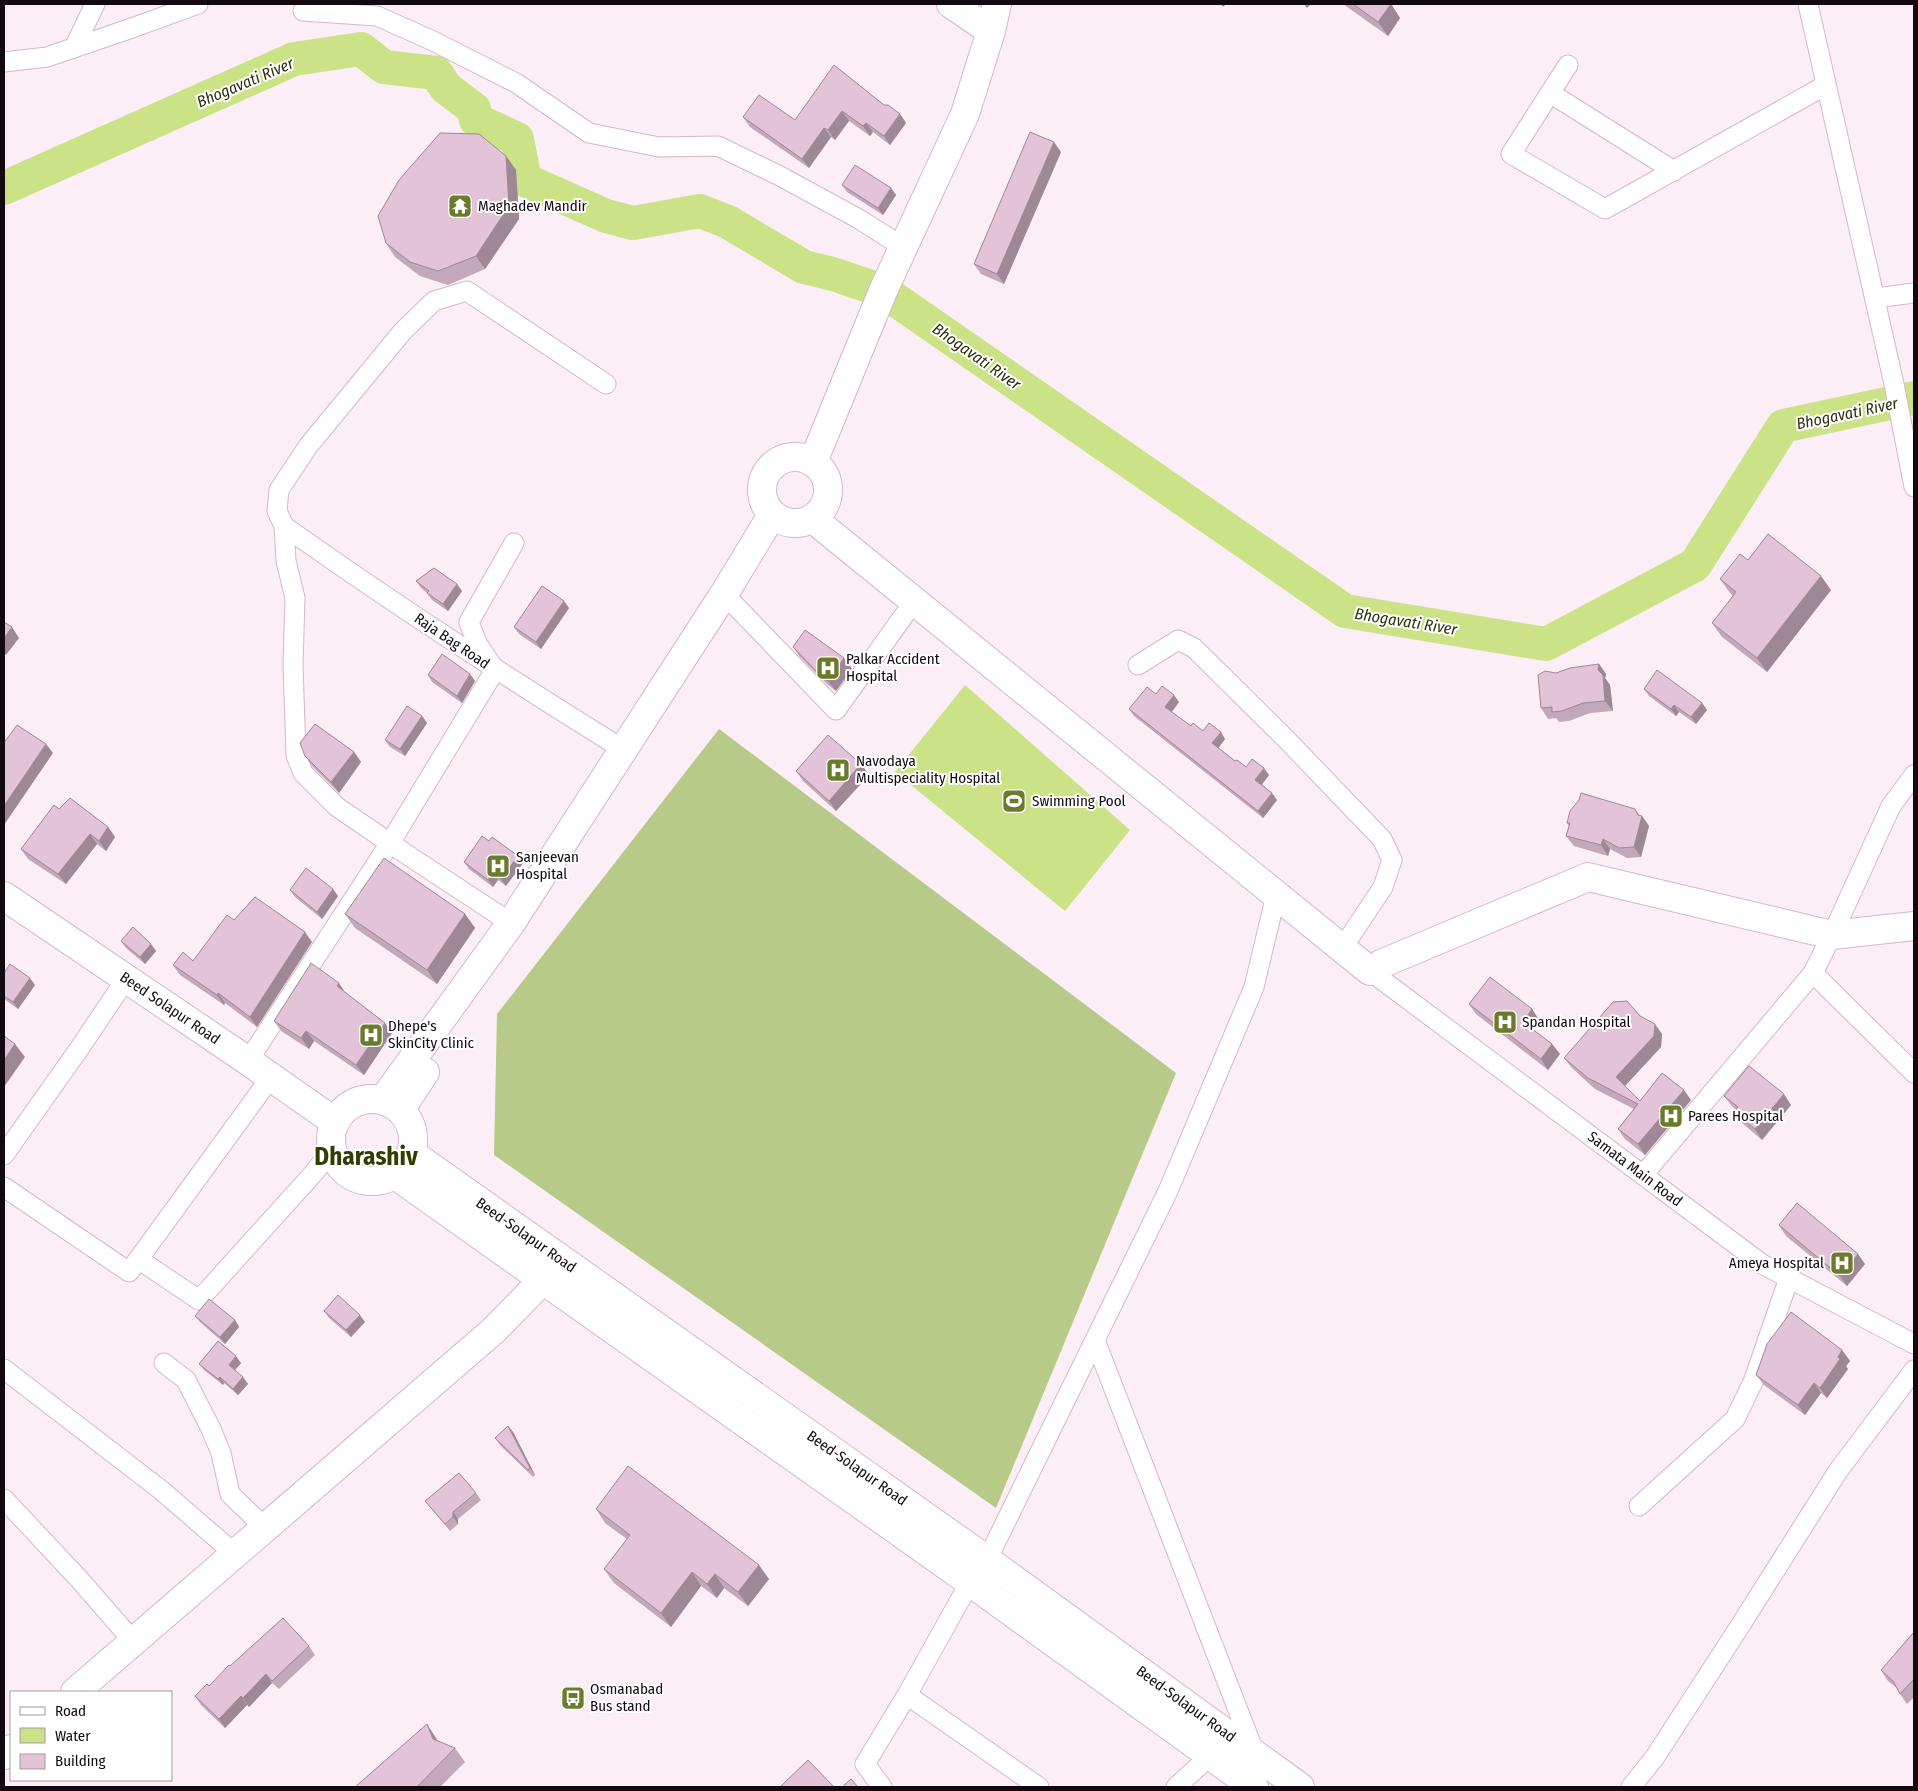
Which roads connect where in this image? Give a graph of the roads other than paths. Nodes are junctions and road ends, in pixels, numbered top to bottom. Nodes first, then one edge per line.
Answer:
1 (95, 4) edge
2 (198, 4) edge
3 (951, 4) edge
4 (997, 4) edge
5 (1808, 4) edge
6 (303, 11) dead end
7 (991, 31) junction
8 (74, 48) junction
9 (4, 62) edge
10 (1568, 65) dead end
11 (1826, 85) junction
12 (1550, 93) junction
13 (1674, 170) junction
14 (903, 247) junction
15 (1914, 293) edge
16 (1874, 298) junction
17 (606, 384) dead end
18 (813, 462) junction
19 (1914, 486) edge
20 (817, 515) junction
21 (776, 518) junction
22 (284, 526) junction
23 (514, 544) dead end
24 (727, 597) junction
25 (915, 600) junction
26 (1138, 664) dead end
27 (495, 670) junction
28 (624, 750) junction
29 (1914, 775) edge
30 (390, 843) junction
31 (1276, 895) junction
32 (4, 896) edge
33 (511, 923) junction
34 (1914, 926) edge
35 (1832, 935) junction
36 (1350, 938) junction
37 (1376, 967) junction
38 (1813, 973) junction
39 (126, 978) junction
40 (248, 1061) junction
41 (1914, 1073) edge
42 (270, 1077) junction
43 (392, 1105) junction
44 (335, 1122) junction
45 (332, 1150) junction
46 (411, 1153) junction
47 (4, 1155) edge
48 (394, 1174) junction
49 (1643, 1175) junction
50 (4, 1187) edge
51 (138, 1259) junction
52 (1789, 1278) junction
53 (543, 1280) junction
54 (1095, 1340) junction
55 (1914, 1344) edge
56 (164, 1363) dead end
57 (4, 1369) edge
58 (1914, 1370) edge
59 (4, 1499) edge
60 (1639, 1506) dead end
61 (265, 1528) junction
62 (235, 1554) junction
63 (987, 1560) junction
64 (970, 1582) junction
65 (133, 1641) junction
66 (76, 1691) edge
67 (907, 1694) junction
68 (1256, 1754) junction
69 (1210, 1756) junction
70 (882, 1787) edge
71 (1039, 1787) edge
72 (1176, 1787) edge
73 (1254, 1787) edge
74 (1300, 1787) edge
75 (1631, 1787) edge

1 - 8 street
2 - 8 street
3 - 7 main road
4 - 7 main road
5 - 11 street
6 - 14 street
7 - 14 main road
8 - 9 street
10 - 12 street
11 - 13 street
11 - 16 street
12 - 13 street
12 - 13 street
14 - 18 main road
15 - 16 street
16 - 19 street
17 - 22 street
18 - 20 main road
18 - 21 main road
20 - 21 main road
20 - 25 main road
20 - 36 main road
21 - 24 main road
22 - 27 street, Raja Bag Road
22 - 30 street
23 - 27 street
24 - 25 street
24 - 28 main road
24 - 43 main road
25 - 31 main road
26 - 36 street
27 - 28 street, Raja Bag Road
27 - 30 street
28 - 33 main road
29 - 35 street
30 - 33 street
30 - 40 street
31 - 37 main road
31 - 54 street
32 - 39 main road, Beed Solapur Road
33 - 43 main road
34 - 35 main road
35 - 37 main road
35 - 38 street
36 - 37 main road
37 - 49 street, Samata Main Road
38 - 41 street
38 - 49 street
39 - 40 main road, Beed Solapur Road
39 - 47 street
40 - 42 main road, Beed Solapur Road
42 - 44 main road, Beed Solapur Road
42 - 51 street
43 - 44 main road
43 - 46 main road
44 - 45 main road
45 - 48 main road
45 - 51 street
46 - 48 main road
46 - 63 main road, Beed-Solapur Road
48 - 53 main road, Beed-Solapur Road
49 - 52 street, Samata Main Road
50 - 51 street
52 - 55 street, Samata Main Road
52 - 60 street
53 - 61 main road
53 - 64 main road, Beed-Solapur Road
54 - 63 street
54 - 68 street
56 - 61 street
57 - 62 street
58 - 75 street
59 - 65 street
61 - 62 main road
62 - 65 main road
63 - 68 main road, Beed-Solapur Road
64 - 67 street
64 - 69 main road, Beed-Solapur Road
65 - 66 main road
67 - 70 street
67 - 71 street
68 - 74 main road, Beed-Solapur Road
69 - 72 street
69 - 73 main road, Beed-Solapur Road

